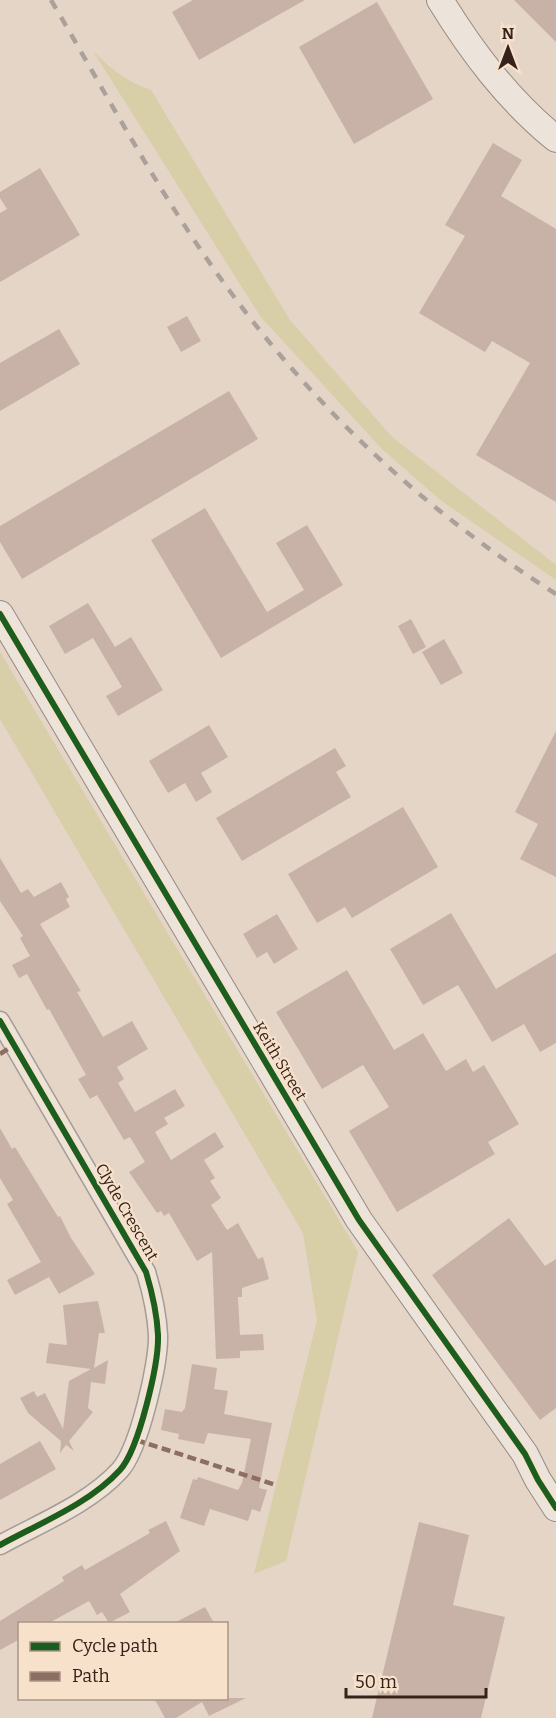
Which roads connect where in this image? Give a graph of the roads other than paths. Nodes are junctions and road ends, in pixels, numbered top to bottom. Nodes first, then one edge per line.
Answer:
1 (440, 0) edge
2 (556, 139) edge
3 (0, 615) edge
4 (0, 1021) edge
5 (525, 1454) junction
6 (555, 1479) edge
7 (556, 1508) edge
8 (0, 1545) edge

1 - 2 street
3 - 5 street, Keith Street
4 - 8 street, Clyde Crescent
5 - 6 street, Keith Street
5 - 7 street, Keith Street

